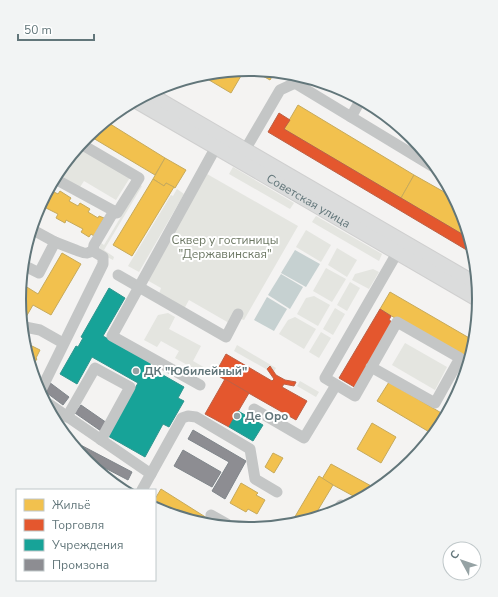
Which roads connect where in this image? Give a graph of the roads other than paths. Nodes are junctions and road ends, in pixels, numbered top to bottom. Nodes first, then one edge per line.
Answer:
1 (153, 97) edge
2 (141, 103) edge
3 (358, 104) edge
4 (351, 117) junction
5 (85, 147) edge
6 (216, 147) junction
7 (245, 150) junction
8 (425, 162) edge
9 (60, 181) edge
10 (114, 211) junction
11 (37, 232) edge
12 (55, 242) junction
13 (93, 251) junction
14 (397, 253) junction
15 (28, 268) edge
16 (118, 275) dead end
17 (472, 281) edge
18 (138, 286) junction
19 (472, 296) edge
20 (238, 314) dead end
21 (28, 328) edge
22 (63, 343) junction
23 (371, 367) junction
24 (336, 384) junction
25 (44, 385) edge
26 (200, 385) dead end
27 (56, 409) edge
28 (254, 409) dead end
29 (67, 417) junction
30 (102, 440) junction
31 (151, 474) junction
32 (143, 489) edge
33 (277, 492) dead end
34 (211, 515) dead end
35 (220, 520) edge

1 - 7 main road
2 - 6 main road, Советская улица
3 - 4 street
4 - 7 street
4 - 8 street
5 - 10 street
6 - 14 main road, Советская улица
6 - 18 street
7 - 17 main road
9 - 10 street
10 - 13 street
11 - 12 street
12 - 13 street
12 - 15 street
13 - 22 street
14 - 19 main road, Советская улица
14 - 24 street
16 - 18 street
18 - 20 street
18 - 26 street
21 - 22 street
22 - 25 street
23 - 23 street
23 - 24 street
24 - 28 street
27 - 29 street
29 - 30 street
29 - 30 street
30 - 31 street
31 - 32 street
31 - 33 street
34 - 35 street

